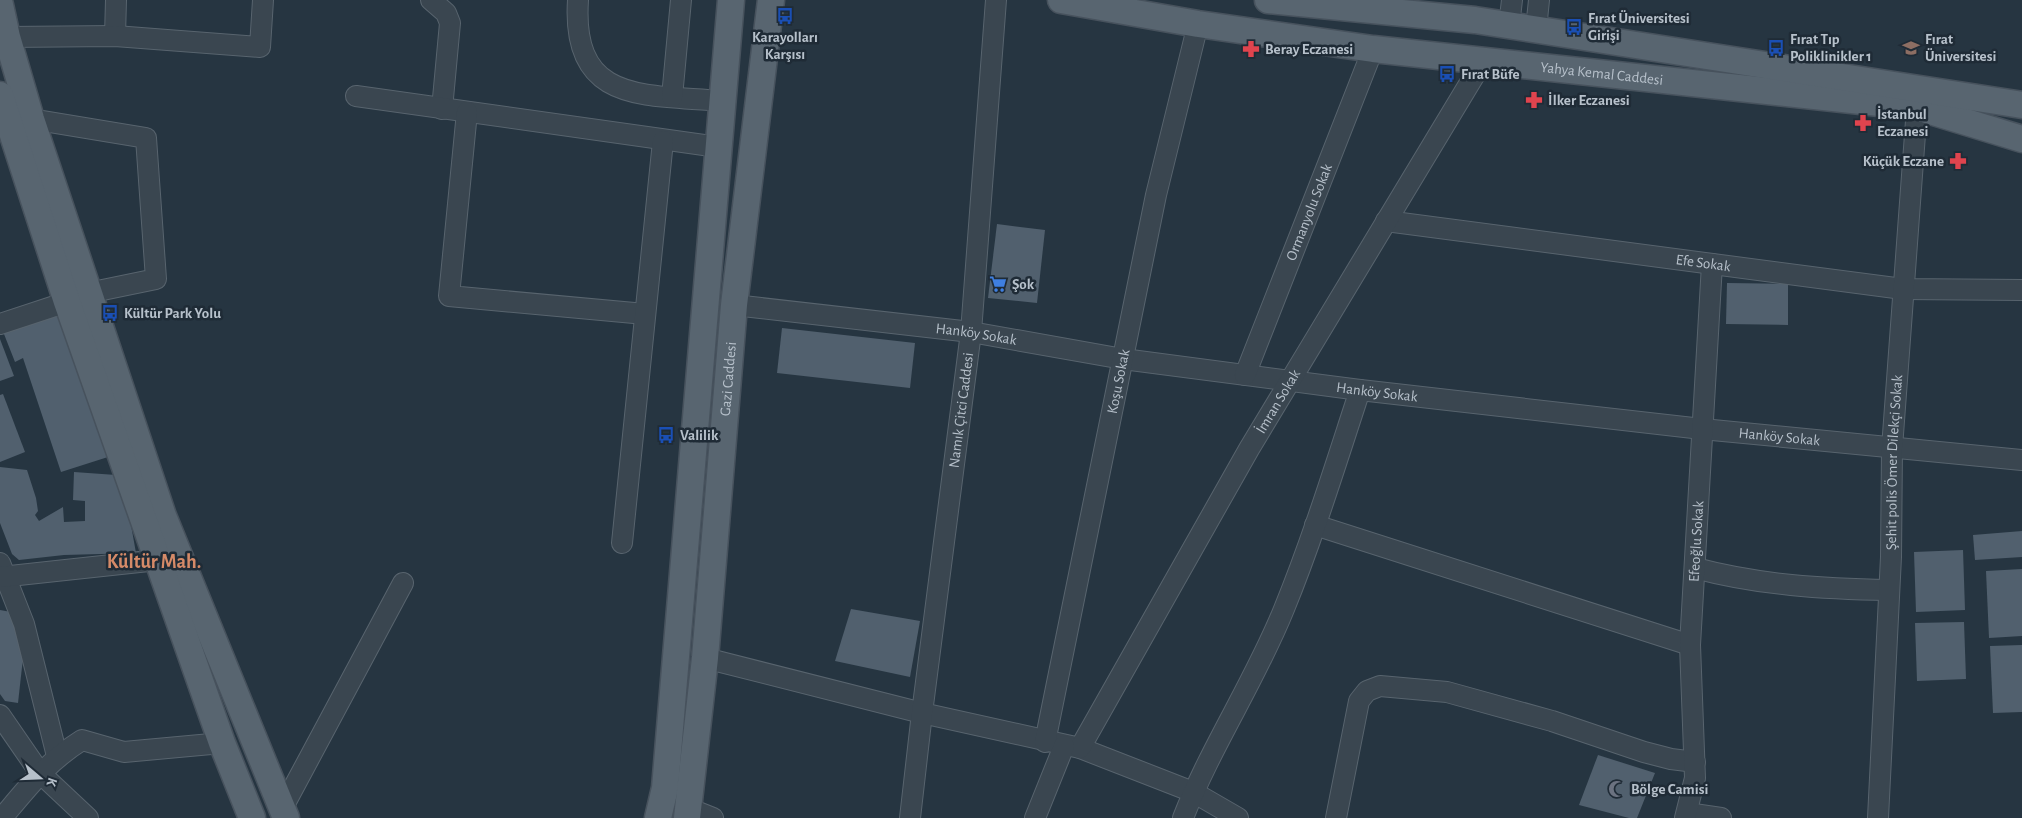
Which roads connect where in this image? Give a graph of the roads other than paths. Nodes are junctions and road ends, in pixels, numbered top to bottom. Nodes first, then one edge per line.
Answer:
1 (116, 0) edge
2 (263, 0) edge
3 (431, 0) edge
4 (578, 0) edge
5 (682, 0) edge
6 (731, 0) edge
7 (771, 0) edge
8 (996, 0) edge
9 (1061, 0) edge
10 (1268, 0) edge
11 (1512, 0) edge
12 (1539, 0) edge
13 (0, 5) edge
14 (1198, 24) junction
15 (1509, 26) junction
16 (1536, 29) junction
17 (115, 36) junction
18 (7, 37) junction
19 (1373, 49) junction
20 (1483, 61) junction
21 (0, 95) edge
22 (356, 96) dead end
23 (672, 97) junction
24 (722, 101) junction
25 (2022, 105) edge
26 (1917, 107) junction
27 (442, 109) junction
28 (467, 112) junction
29 (31, 119) junction
30 (2022, 139) edge
31 (663, 141) junction
32 (718, 147) junction
33 (1386, 221) junction
34 (1712, 264) junction
35 (1903, 288) junction
36 (2022, 290) edge
37 (77, 297) junction
38 (734, 306) junction
39 (645, 314) junction
40 (0, 324) edge
41 (971, 332) junction
42 (1123, 359) junction
43 (1246, 375) junction
44 (1290, 380) junction
45 (1360, 390) junction
46 (1702, 429) junction
47 (1892, 448) junction
48 (2022, 460) edge
49 (1314, 525) junction
50 (622, 543) dead end
51 (158, 560) junction
52 (1695, 568) junction
53 (2, 573) edge
54 (403, 583) dead end
55 (1889, 590) junction
56 (1690, 645) junction
57 (705, 658) junction
58 (922, 713) junction
59 (3, 723) edge
60 (222, 743) junction
61 (1063, 745) junction
62 (57, 756) junction
63 (1695, 762) junction
64 (40, 773) junction
65 (1194, 792) junction
66 (688, 813) edge
67 (284, 814) edge
68 (1686, 816) edge
69 (2, 818) edge
70 (88, 818) edge
71 (252, 818) edge
72 (658, 818) edge
73 (713, 818) edge
74 (910, 818) edge
75 (1035, 818) edge
76 (1183, 818) edge
77 (1238, 818) edge
78 (1336, 818) edge
79 (1721, 818) edge
80 (1878, 818) edge

1 - 17 street
2 - 17 street
3 - 27 street
4 - 23 street
5 - 23 street
6 - 24 main road, Gazi Caddesi
7 - 38 main road, Gazi Caddesi
8 - 41 street, Namık Çitci Caddesi
9 - 14 main road, Yahya Kemal Caddesi
10 - 15 main road, Yahya Kemal Caddesi
11 - 15 street
12 - 16 street
13 - 18 main road
14 - 19 main road, Yahya Kemal Caddesi
14 - 42 street, Koşu Sokak
15 - 16 main road, Yahya Kemal Caddesi
16 - 25 main road, Yahya Kemal Caddesi
17 - 18 street
18 - 29 main road
19 - 20 main road, Yahya Kemal Caddesi
19 - 43 street, Ormanyolu Sokak
20 - 26 main road, Yahya Kemal Caddesi
20 - 33 street, İmran Sokak
21 - 37 main road
22 - 27 street
23 - 24 street
24 - 32 main road, Gazi Caddesi
26 - 30 main road, Yahya Kemal Caddesi
26 - 35 street, Şehit polis Ömer Dilekçi Sokak
27 - 28 street
28 - 31 street
28 - 39 street
29 - 37 main road
29 - 37 street
31 - 32 street
31 - 39 street
32 - 72 main road, Gazi Caddesi
33 - 34 street, Efe Sokak
33 - 44 street, İmran Sokak
34 - 35 street, Efe Sokak
34 - 46 street, Efeoğlu Sokak
35 - 36 street, Efe Sokak
35 - 47 street, Şehit polis Ömer Dilekçi Sokak
37 - 40 street
37 - 51 main road
37 - 67 main road
38 - 41 street, Hanköy Sokak
38 - 57 main road, Gazi Caddesi
39 - 50 street
41 - 42 street, Hanköy Sokak
41 - 58 street, Namık Çitci Caddesi
42 - 43 street, Hanköy Sokak
42 - 61 street, Koşu Sokak
43 - 44 street, Hanköy Sokak
44 - 45 street, Hanköy Sokak
44 - 61 street, İmran Sokak
45 - 46 street, Hanköy Sokak
45 - 49 street
46 - 47 street, Hanköy Sokak
46 - 52 street, Efeoğlu Sokak
47 - 48 street, Hanköy Sokak
47 - 55 street, Şehit polis Ömer Dilekçi Sokak
49 - 56 street
49 - 65 street
51 - 53 street
51 - 60 main road
52 - 55 street
52 - 56 street, Efeoğlu Sokak
53 - 62 street
54 - 67 street
55 - 80 street, Şehit polis Ömer Dilekçi Sokak
56 - 63 street, Efeoğlu Sokak
57 - 58 street
57 - 66 main road, Gazi Caddesi
58 - 61 street
58 - 74 street, Namık Çitci Caddesi
59 - 64 street
60 - 62 street
60 - 71 main road
61 - 65 street
61 - 75 street
62 - 64 street
63 - 68 street, Efeoğlu Sokak
63 - 78 street
64 - 69 street
64 - 70 street
65 - 76 street
65 - 77 street
66 - 73 street
68 - 79 street

